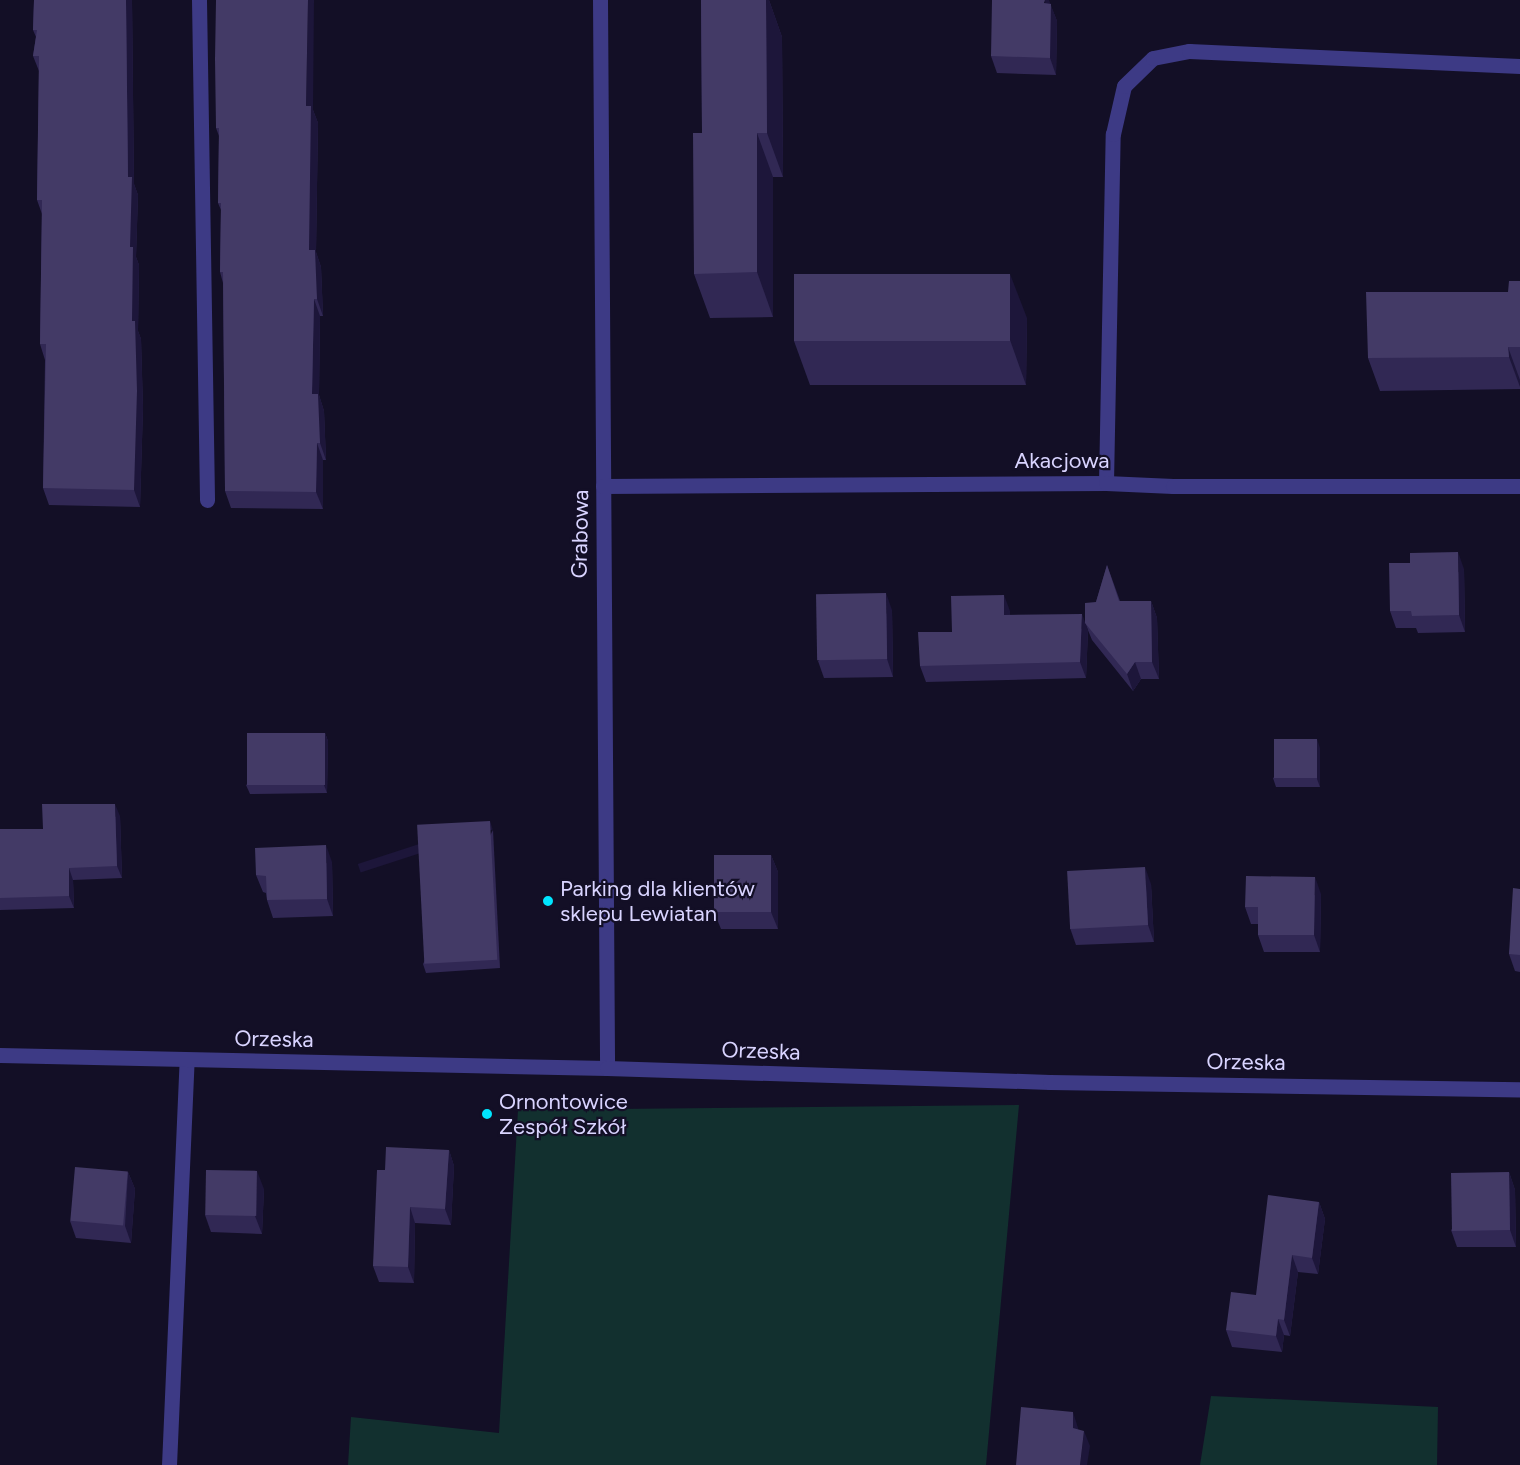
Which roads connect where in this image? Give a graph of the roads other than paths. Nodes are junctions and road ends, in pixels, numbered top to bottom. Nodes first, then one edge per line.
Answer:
1 (199, 0) edge
2 (600, 0) edge
3 (1520, 66) edge
4 (1106, 483) junction
5 (603, 486) junction
6 (1520, 486) edge
7 (207, 501) dead end
8 (0, 1055) edge
9 (187, 1060) junction
10 (607, 1068) junction
11 (1520, 1089) edge
12 (169, 1465) edge

1 - 7 street
2 - 5 street, Grabowa
3 - 4 street
4 - 5 street, Akacjowa
4 - 6 street, Akacjowa
5 - 10 street, Grabowa
8 - 9 street, Orzeska
9 - 10 street, Orzeska
9 - 12 street
10 - 11 street, Orzeska

